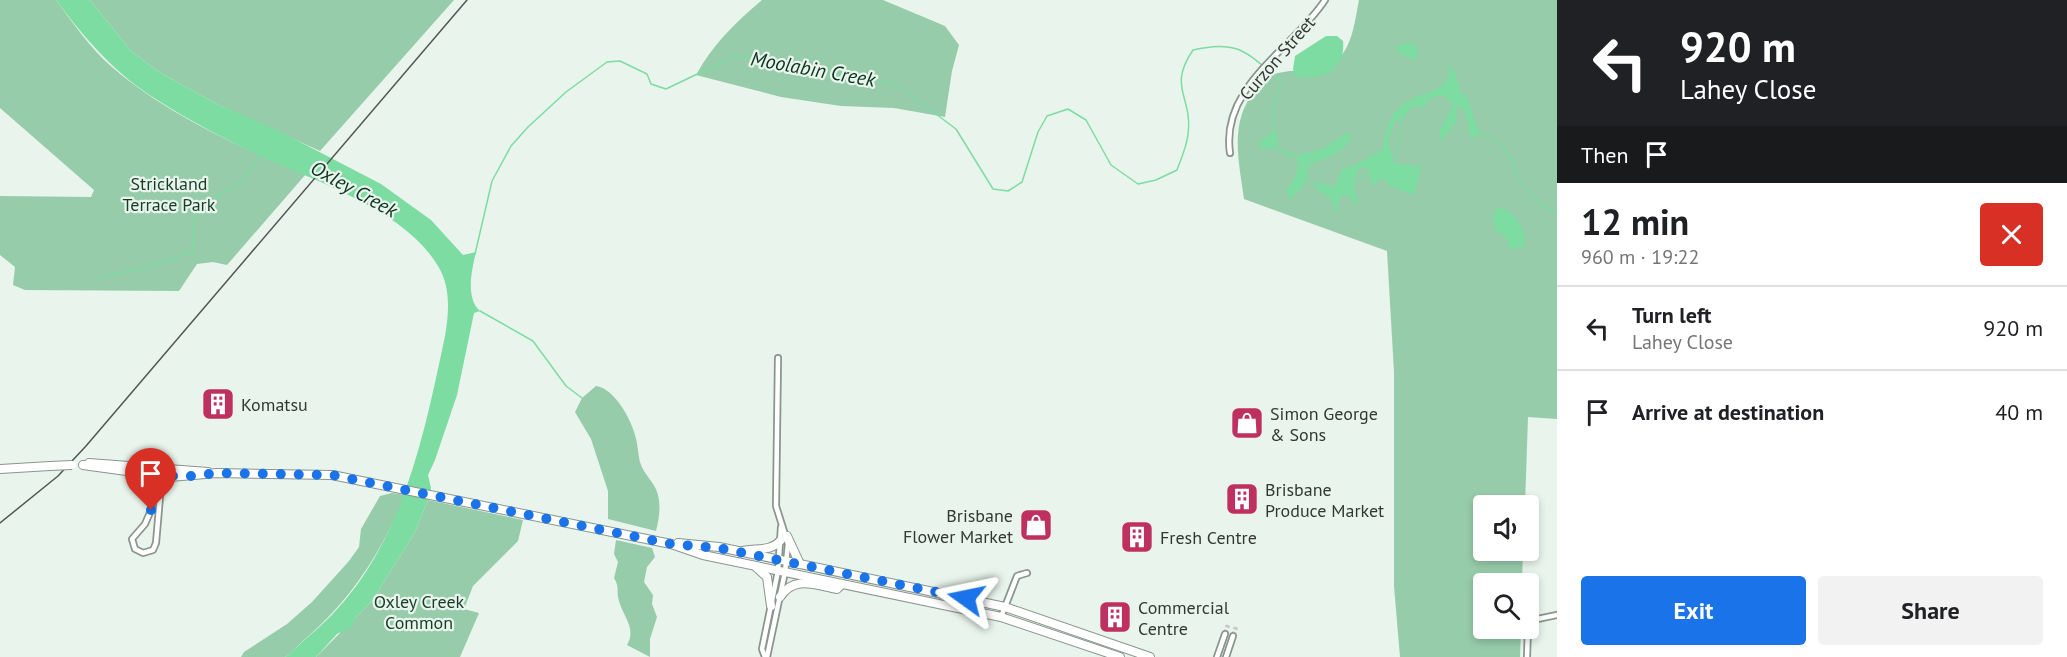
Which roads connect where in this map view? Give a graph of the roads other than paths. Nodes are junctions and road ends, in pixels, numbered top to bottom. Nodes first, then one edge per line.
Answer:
1 (1325, 0) edge
2 (1230, 153) dead end
3 (778, 358) dead end
4 (0, 469) edge
5 (158, 472) junction
6 (784, 538) junction
7 (671, 544) junction
8 (739, 552) junction
9 (783, 561) junction
10 (800, 564) junction
11 (755, 566) junction
12 (781, 572) junction
13 (1027, 573) dead end
14 (842, 584) junction
15 (780, 597) junction
16 (771, 606) junction
17 (1005, 607) junction
18 (1557, 615) edge
19 (1002, 617) junction
20 (1539, 619) edge
21 (1225, 634) tunnel mouth
22 (1233, 636) tunnel mouth
23 (1528, 639) edge
24 (766, 657) edge
25 (1120, 657) edge
26 (1150, 657) edge
27 (1217, 657) edge
28 (1226, 657) edge
29 (1527, 657) edge

1 - 2 street, Curzon Street
3 - 6 street
4 - 5 main road, bridge
5 - 5 street
5 - 7 main road
6 - 8 main road
6 - 9 street
6 - 10 main road
7 - 8 main road
7 - 11 main road
8 - 9 main road
9 - 10 main road
9 - 12 street
10 - 17 main road
11 - 12 main road
11 - 16 main road
12 - 14 main road
12 - 15 street
12 - 16 street
13 - 17 street
14 - 15 main road
14 - 19 main road
15 - 24 street
16 - 24 street
17 - 19 street
17 - 26 main road
18 - 20 street
19 - 25 main road
21 - 27 street
22 - 28 street
23 - 29 street

